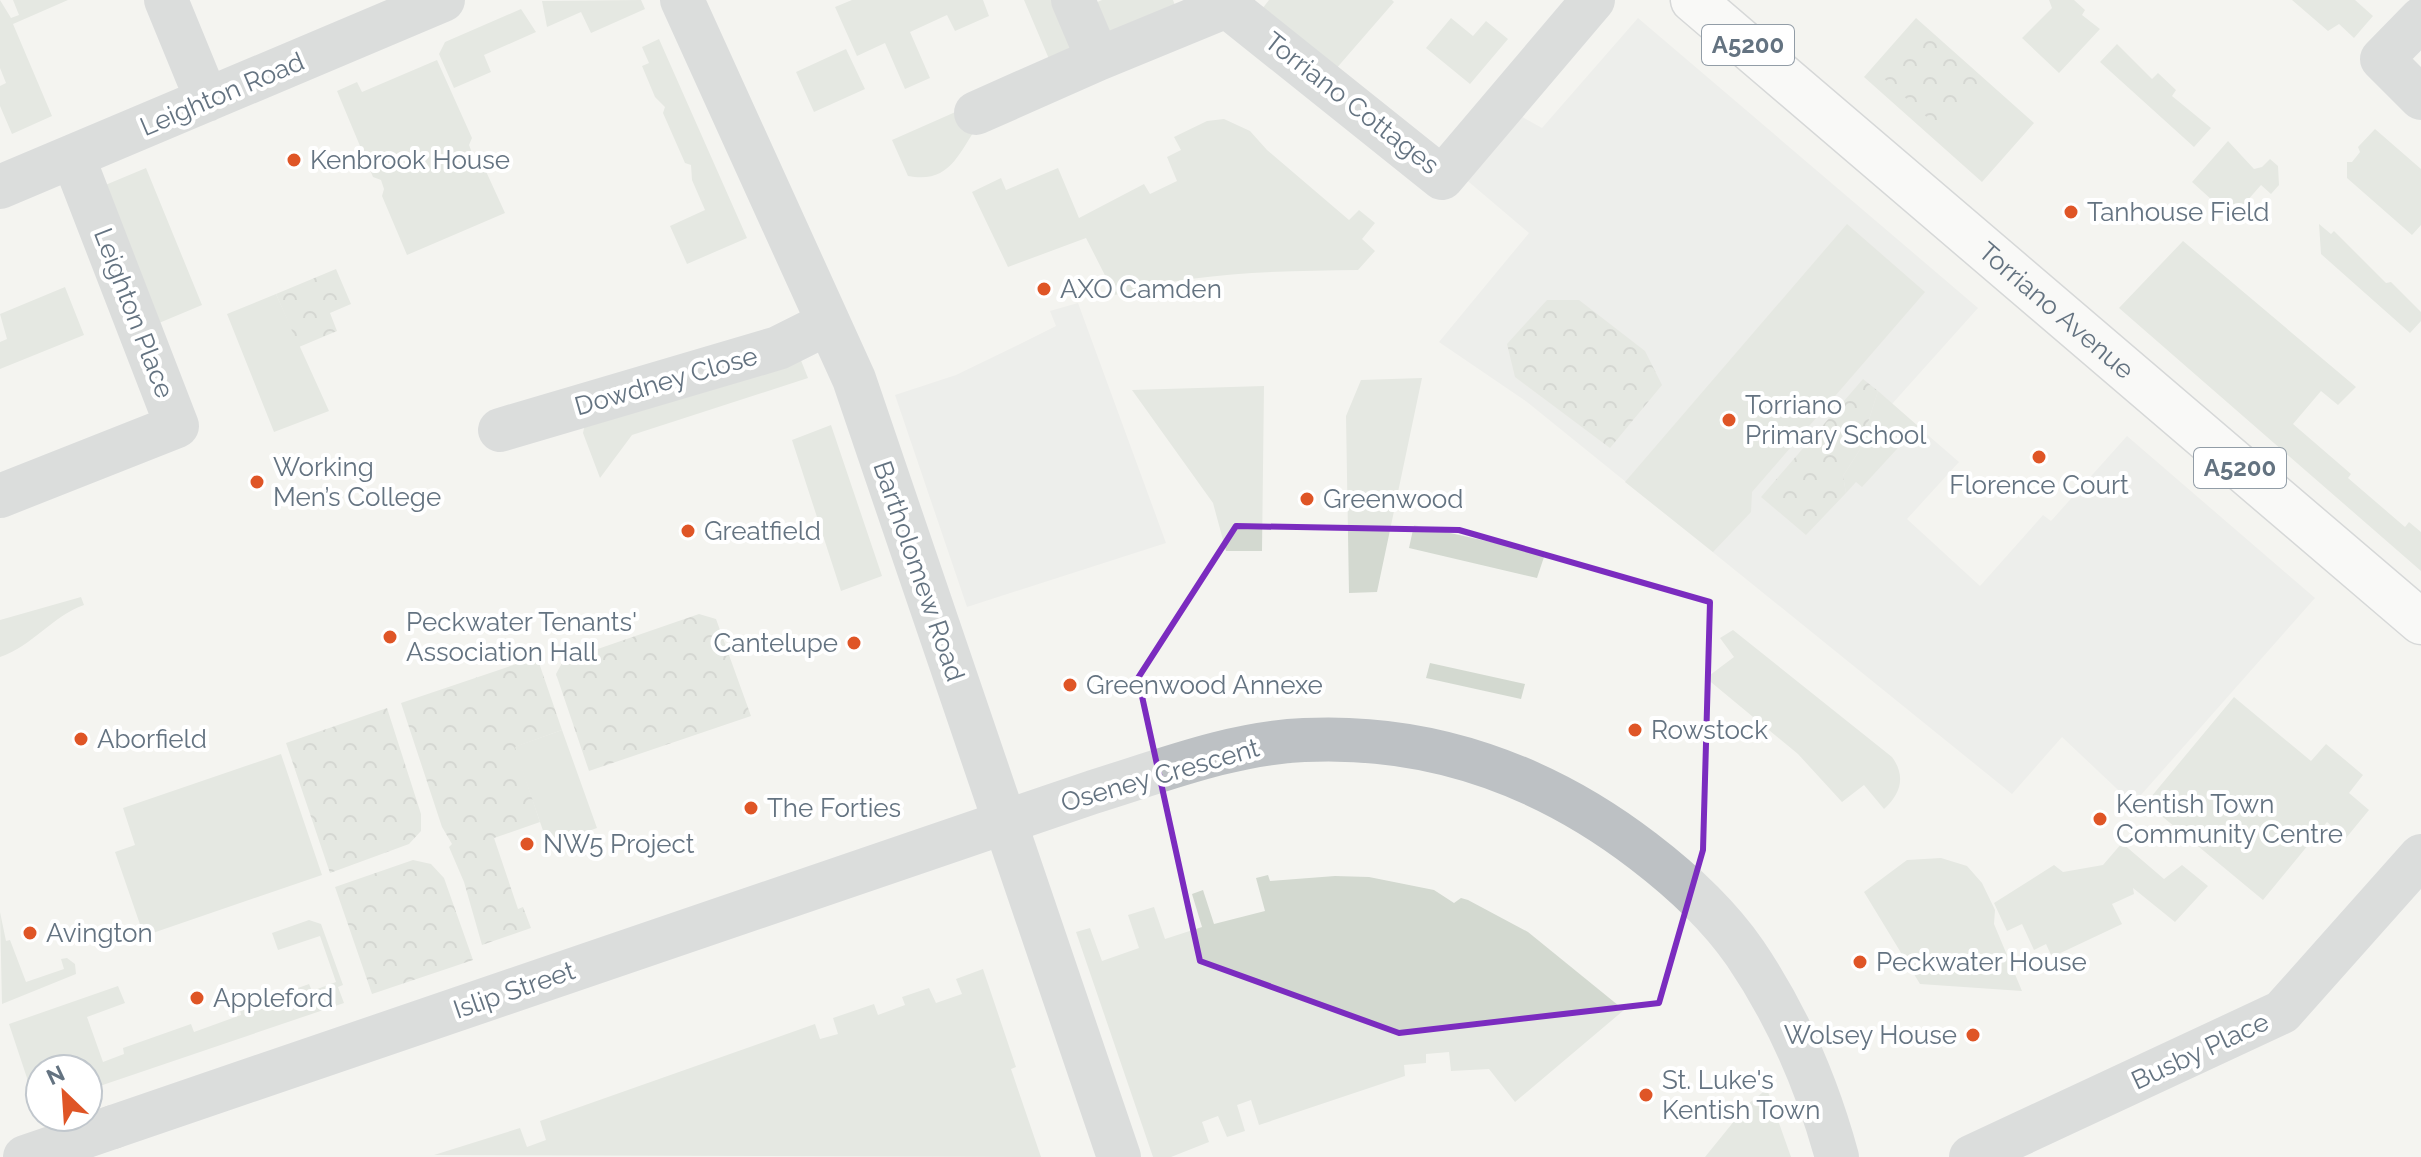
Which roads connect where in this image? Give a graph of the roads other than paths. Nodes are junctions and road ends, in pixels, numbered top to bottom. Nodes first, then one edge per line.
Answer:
1 (166, 0) edge
2 (443, 0) edge
3 (682, 0) edge
4 (1073, 0) edge
5 (1593, 0) edge
6 (1693, 0) edge
7 (1243, 8) edge
8 (391, 10) edge
9 (2421, 19) edge
10 (1098, 59) junction
11 (2421, 98) edge
12 (207, 100) junction
13 (976, 113) dead end
14 (73, 157) junction
15 (0, 187) edge
16 (828, 323) junction
17 (500, 430) dead end
18 (0, 496) edge
19 (2421, 622) edge
20 (1003, 823) junction
21 (2421, 856) edge
22 (0, 1131) edge
23 (9, 1157) edge
24 (25, 1157) edge
25 (1119, 1157) edge
26 (1837, 1157) edge
27 (1971, 1157) edge

1 - 12 street
2 - 8 street, Leighton Road
3 - 16 street, Bartholomew Road
4 - 10 street
5 - 7 street, Torriano Cottages
6 - 19 main road, Torriano Avenue / A5200
7 - 10 street, Torriano Cottages
8 - 12 street, Leighton Road
9 - 11 street
10 - 13 street, Torriano Cottages
12 - 14 street, Leighton Road
14 - 15 street, Leighton Road
14 - 18 street, Leighton Place
16 - 17 street, Dowdney Close
16 - 20 street, Bartholomew Road
20 - 24 street, Islip Street, bridge
20 - 25 street, Bartholomew Road
20 - 26 street, Oseney Crescent
21 - 27 street, Busby Place
22 - 23 street

